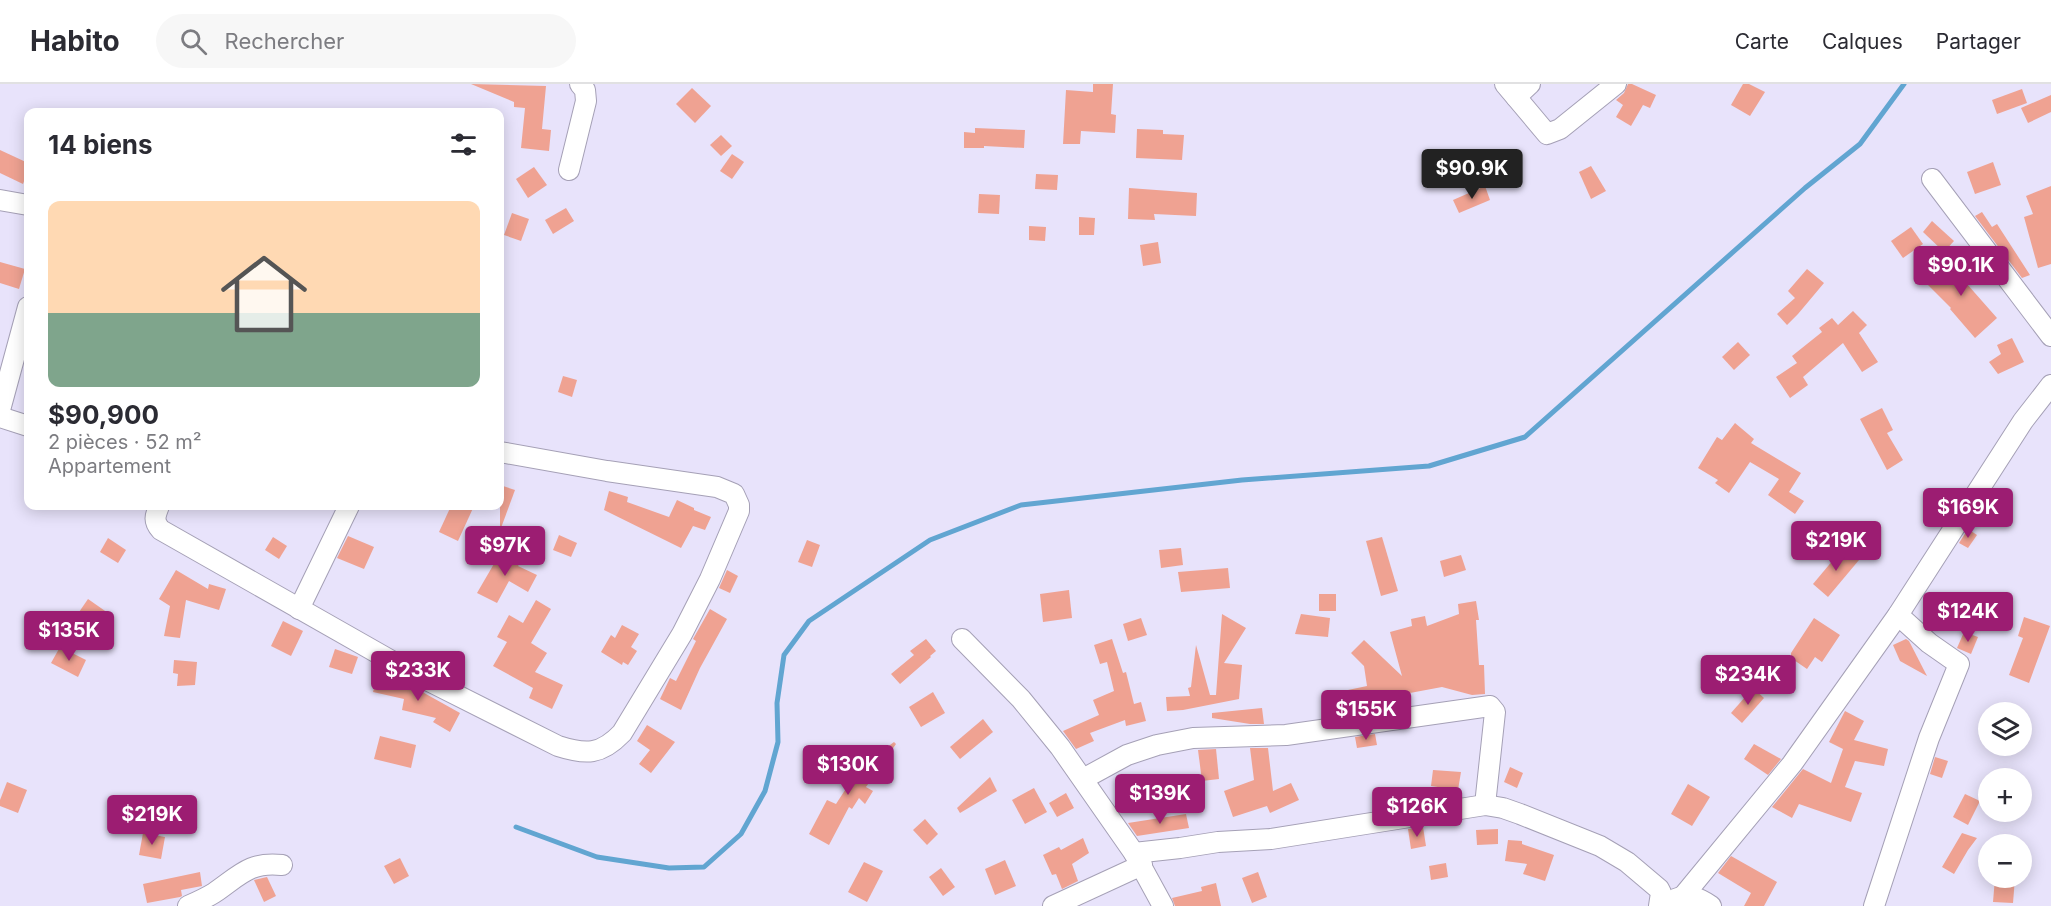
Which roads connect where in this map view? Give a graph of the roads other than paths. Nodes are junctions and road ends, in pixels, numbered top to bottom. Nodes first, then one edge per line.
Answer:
1 (579, 84) edge
2 (1616, 84) edge
3 (1517, 88) edge
4 (568, 170) dead end
5 (1932, 179) dead end
6 (0, 200) edge
7 (24, 204) edge
8 (24, 322) edge
9 (2051, 336) edge
10 (2051, 385) edge
11 (0, 410) edge
12 (0, 417) edge
13 (24, 425) edge
14 (504, 453) edge
15 (158, 510) edge
16 (347, 510) edge
17 (299, 609) junction
18 (1898, 615) junction
19 (962, 639) dead end
20 (1083, 779) junction
21 (1485, 806) junction
22 (1138, 859) junction
23 (282, 865) dead end
24 (1684, 895) junction
25 (1075, 902) edge
26 (188, 906) edge
27 (1053, 906) edge
28 (1163, 906) edge
29 (1661, 906) edge
30 (1711, 906) edge
31 (1874, 906) edge

1 - 4 street
2 - 3 street
5 - 9 street
6 - 7 street
8 - 11 street
10 - 18 street
12 - 13 street
14 - 17 street
15 - 17 street
16 - 17 street
18 - 24 street
18 - 31 street
19 - 20 street
20 - 21 street
20 - 22 street
21 - 22 street
21 - 29 street
22 - 25 street
22 - 28 street
23 - 26 street
24 - 29 street
24 - 30 street
25 - 27 street

